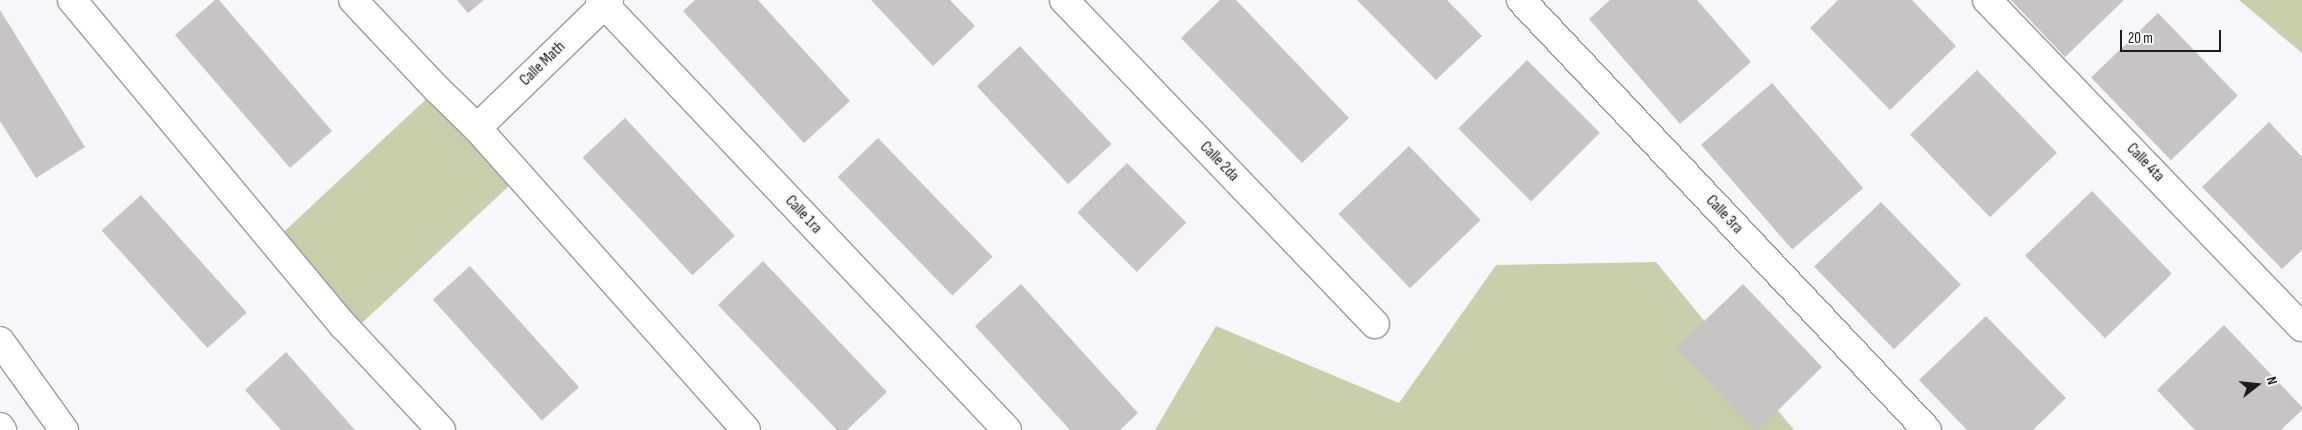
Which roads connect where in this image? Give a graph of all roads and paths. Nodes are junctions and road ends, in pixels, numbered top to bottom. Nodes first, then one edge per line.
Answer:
1 (72, 0) edge
2 (353, 0) edge
3 (1064, 0) edge
4 (1521, 0) edge
5 (1987, 0) edge
6 (604, 2) edge
7 (477, 128) junction
8 (1375, 324) dead end
9 (2302, 327) edge
10 (0, 341) edge
11 (64, 430) edge
12 (441, 430) edge
13 (746, 430) edge
14 (1007, 430) edge
15 (1927, 430) edge

1 - 12 street
2 - 7 street
3 - 8 street, Calle 2da
4 - 15 street, Calle 3ra
5 - 9 street, Calle 4ta
6 - 7 street, Calle Math
6 - 14 street, Calle 1ra
7 - 13 street
10 - 11 street

